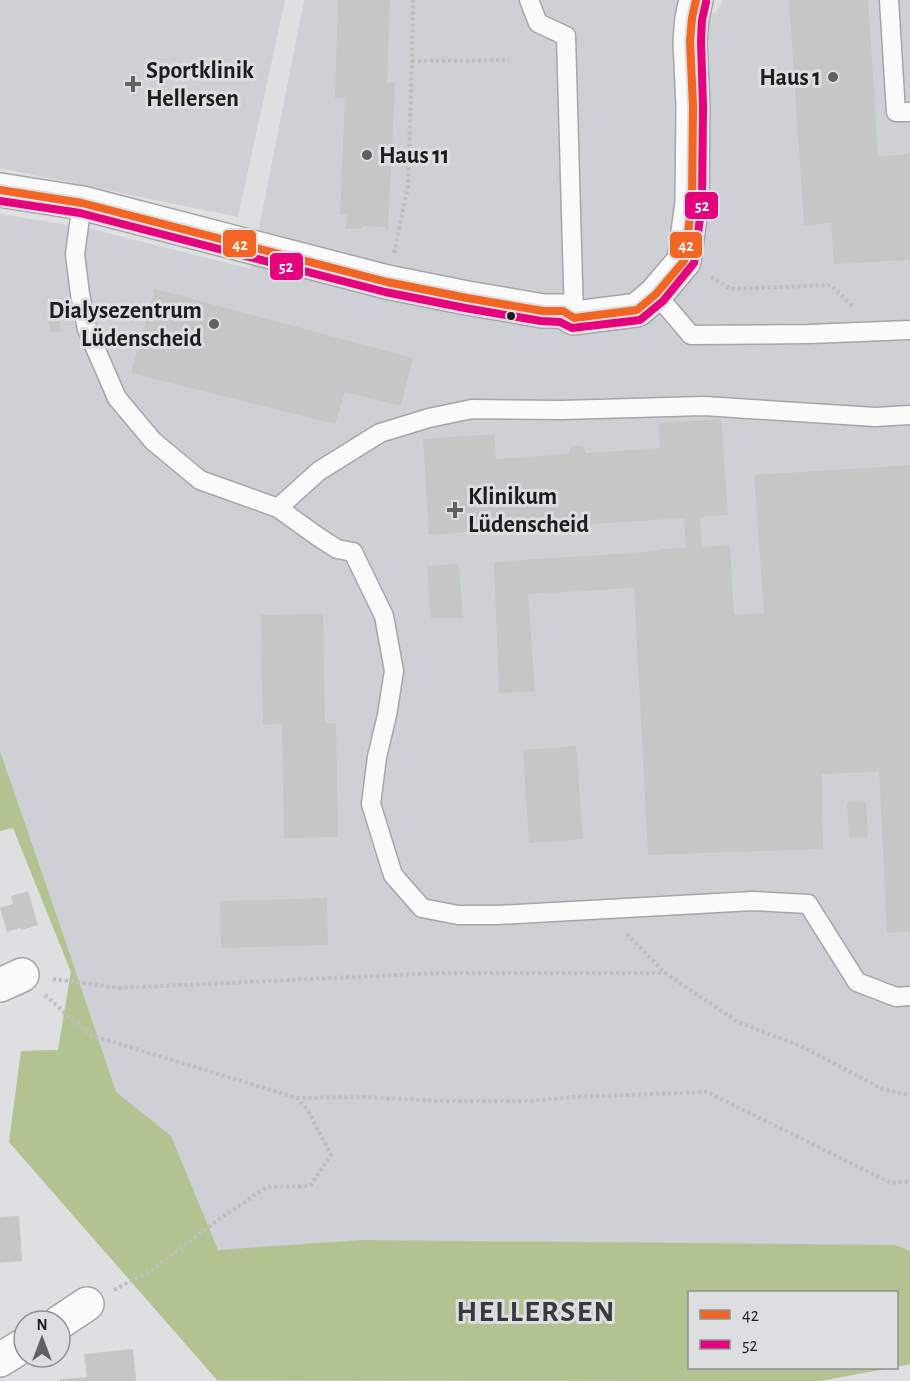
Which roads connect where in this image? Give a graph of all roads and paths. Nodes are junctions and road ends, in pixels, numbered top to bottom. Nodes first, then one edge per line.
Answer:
1 (413, 0) edge
2 (529, 0) edge
3 (696, 0) edge
4 (889, 0) edge
5 (509, 60) dead end
6 (412, 61) junction
7 (910, 112) edge
8 (0, 190) edge
9 (82, 203) junction
10 (684, 261) junction
11 (387, 282) junction
12 (656, 294) junction
13 (574, 318) junction
14 (910, 330) edge
15 (876, 332) junction
16 (910, 415) edge
17 (278, 508) junction
18 (603, 910) junction
19 (665, 973) junction
20 (11, 980) edge
21 (910, 996) edge
22 (910, 1095) edge
23 (297, 1098) junction
24 (910, 1181) edge
25 (87, 1304) joint
26 (72, 1314) edge

1 - 6 path
2 - 13 lane
3 - 10 street
4 - 7 lane
5 - 6 path
6 - 11 path
8 - 9 street
9 - 11 street
9 - 17 lane
10 - 12 street
10 - 15 path
11 - 13 street
12 - 13 street
12 - 15 lane
14 - 15 lane
16 - 17 lane
17 - 18 lane
18 - 19 path
18 - 21 lane
19 - 20 path
19 - 22 path
20 - 23 path
23 - 24 path
23 - 25 path
25 - 26 street

